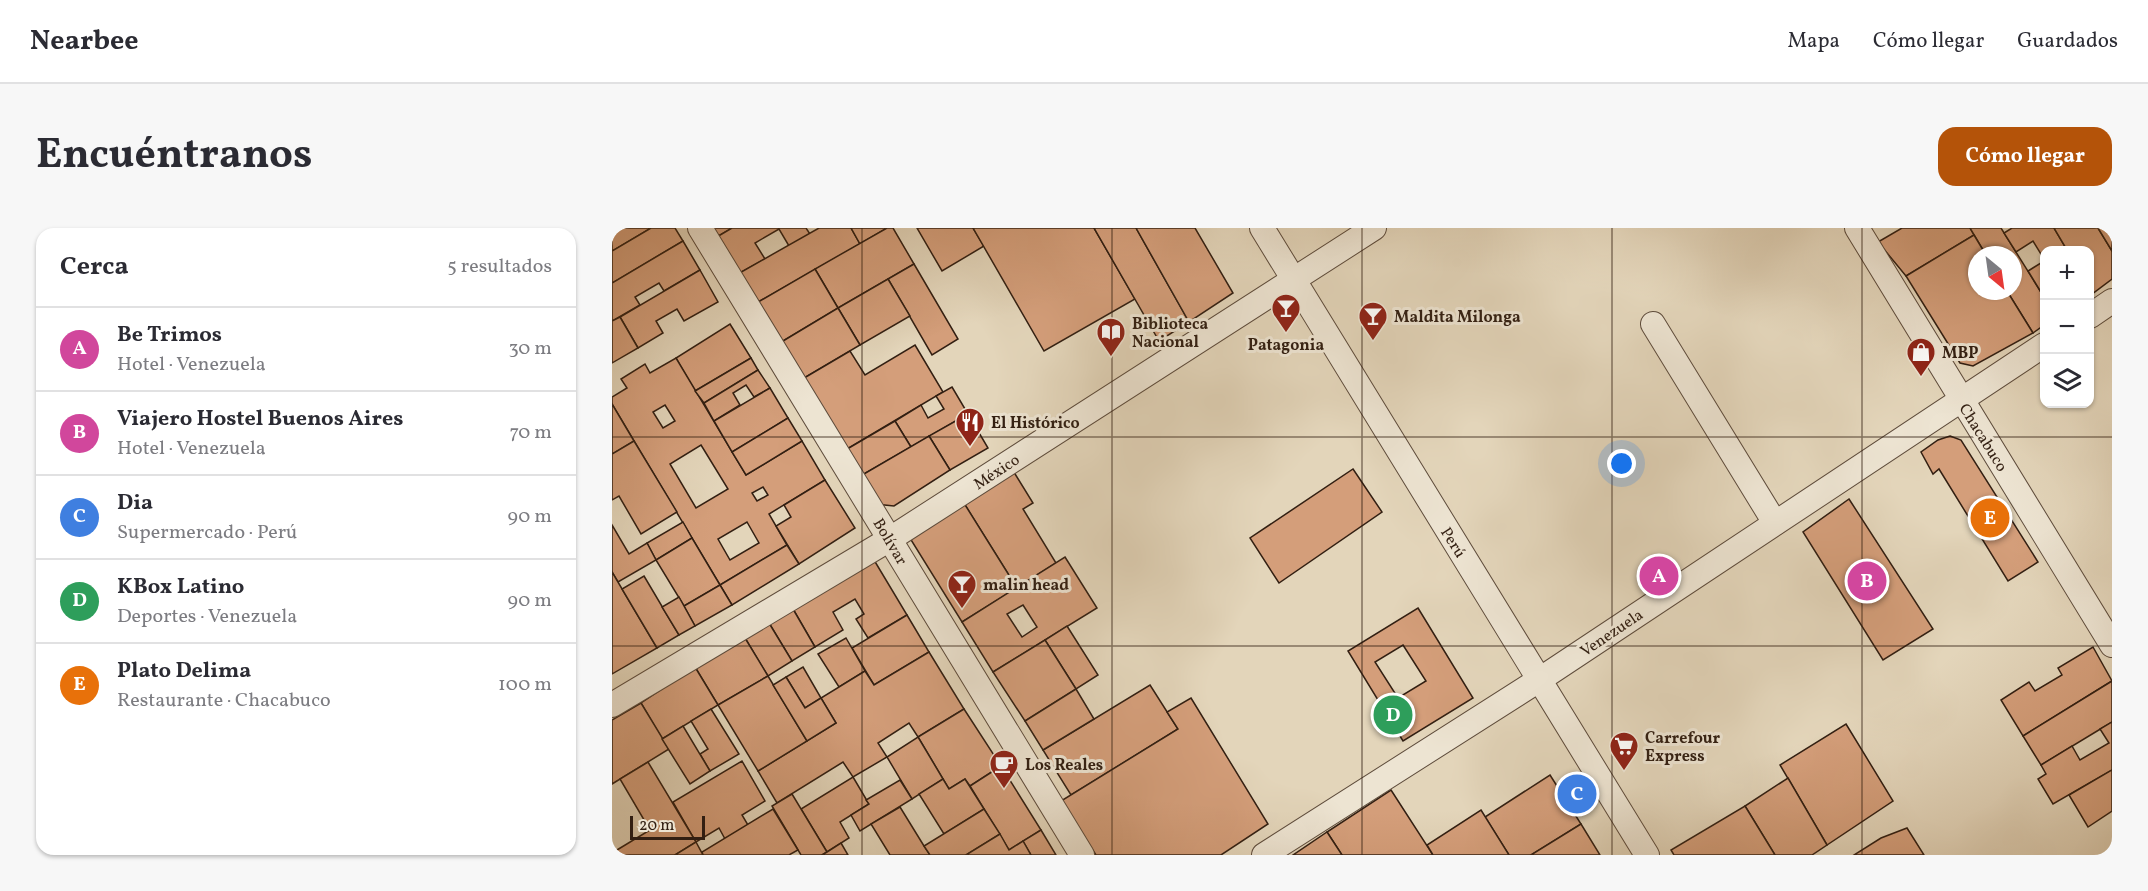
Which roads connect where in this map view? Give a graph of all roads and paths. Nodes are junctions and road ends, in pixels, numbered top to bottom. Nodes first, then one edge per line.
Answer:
1 (700, 228) edge
2 (1262, 228) edge
3 (1374, 228) edge
4 (1857, 228) edge
5 (1292, 279) junction
6 (2112, 301) edge
7 (2094, 313) edge
8 (1653, 324) dead end
9 (2040, 348) edge
10 (1961, 400) junction
11 (1775, 523) junction
12 (890, 539) junction
13 (2112, 645) edge
14 (1539, 680) junction
15 (612, 705) edge
16 (1082, 855) edge
17 (1264, 855) edge
18 (1647, 855) edge

1 - 12 street, Bolívar
2 - 5 street, Perú
3 - 5 street, México
4 - 10 street, Chacabuco
5 - 12 street, México
5 - 14 street, Perú
6 - 7 street
8 - 11 street
9 - 10 street, Venezuela
10 - 11 street, Venezuela
10 - 13 street, Chacabuco
11 - 14 street, Venezuela
12 - 15 street, México
12 - 16 street, Bolívar
14 - 17 street, Venezuela
14 - 18 street, Perú

